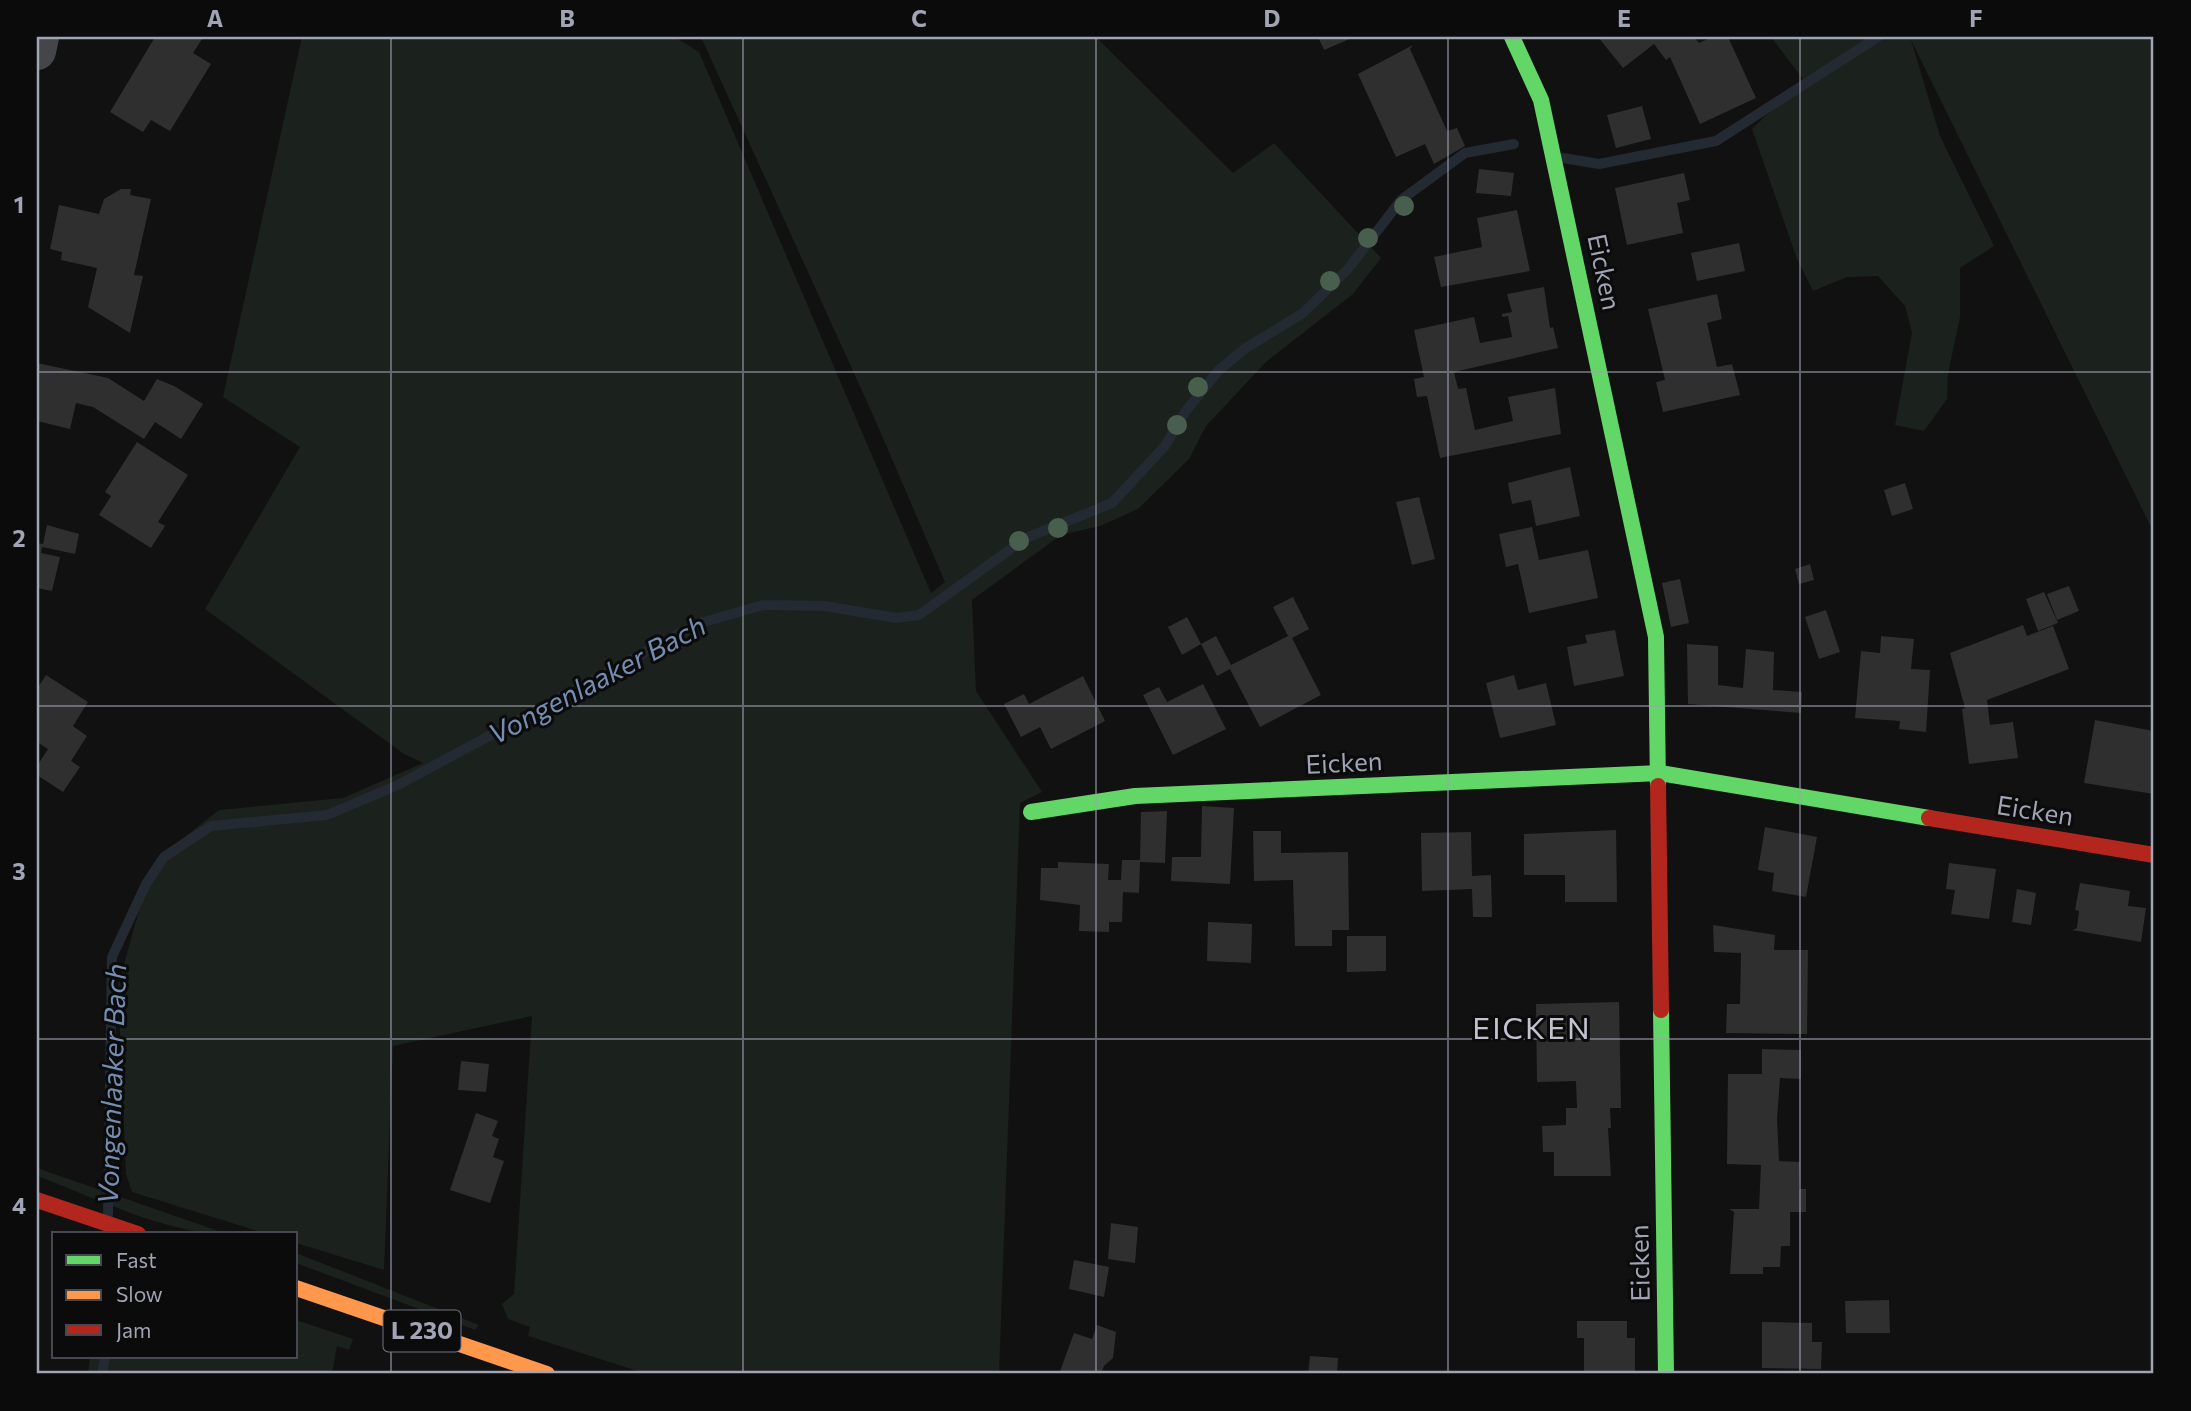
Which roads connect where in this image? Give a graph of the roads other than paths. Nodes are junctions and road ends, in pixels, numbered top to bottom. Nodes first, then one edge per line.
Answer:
1 (40, 37) edge
2 (1512, 37) edge
3 (37, 51) edge
4 (1660, 773) junction
5 (1031, 812) dead end
6 (2154, 855) edge
7 (37, 1200) edge
8 (132, 1232) edge
9 (298, 1289) edge
10 (547, 1374) edge
11 (1666, 1374) edge

1 - 3 street
2 - 4 street, Eicken
4 - 5 street, Eicken
4 - 6 street, Eicken
4 - 11 street, Eicken
7 - 8 street
9 - 10 street, L 230

